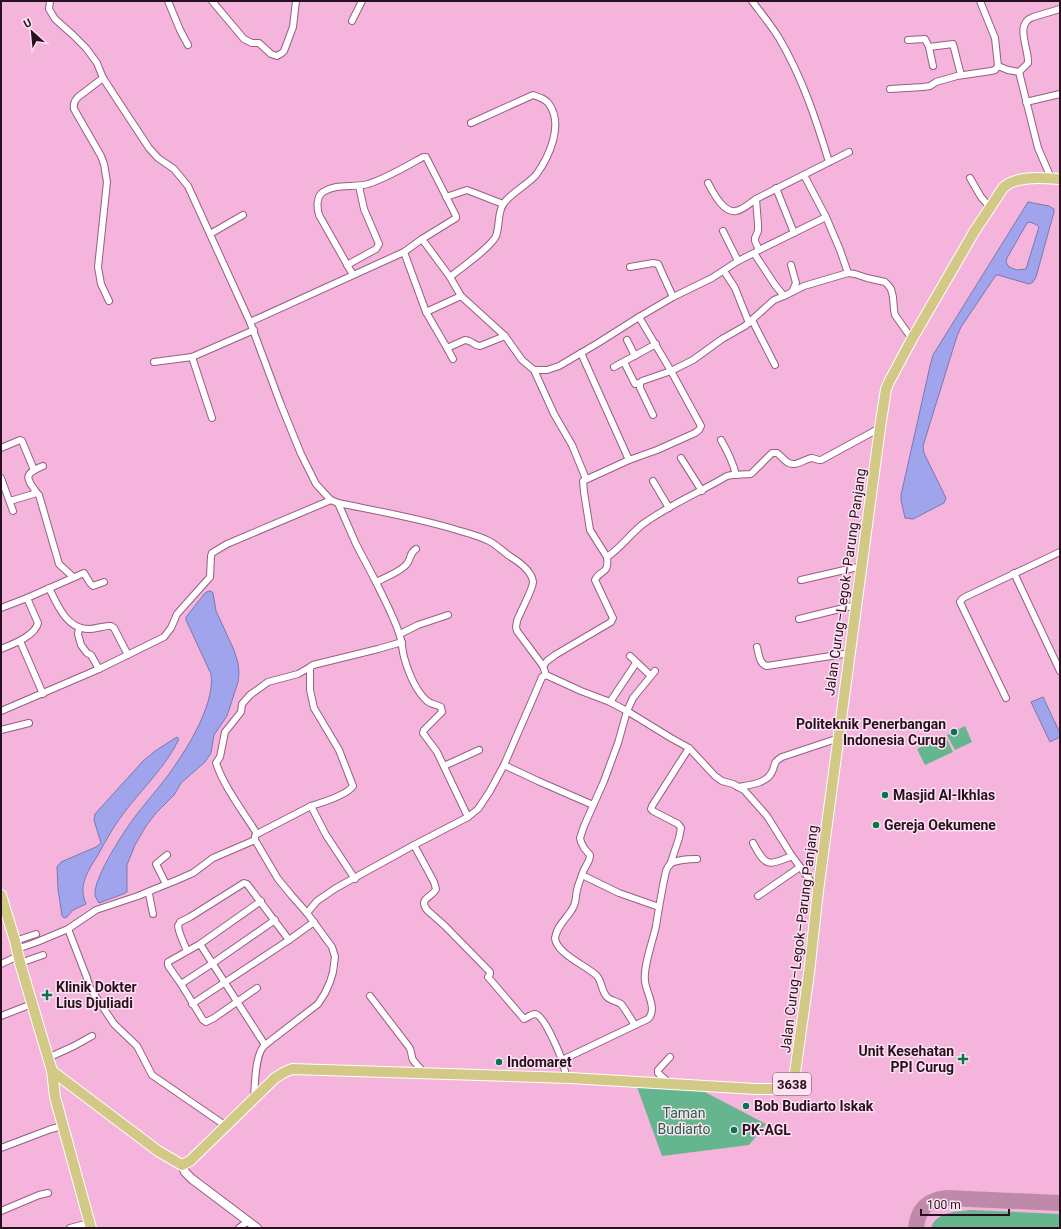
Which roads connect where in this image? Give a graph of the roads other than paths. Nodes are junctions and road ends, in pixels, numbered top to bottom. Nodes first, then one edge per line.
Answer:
1 (50, 1) edge
2 (168, 1) edge
3 (212, 1) edge
4 (296, 1) edge
5 (362, 1) edge
6 (752, 1) edge
7 (980, 1) edge
8 (1060, 9) edge
9 (352, 21) dead end
10 (908, 40) dead end
11 (188, 44) dead end
12 (928, 47) junction
13 (933, 66) dead end
14 (998, 66) junction
15 (1019, 72) junction
16 (961, 75) junction
17 (103, 78) junction
18 (890, 89) dead end
19 (1060, 94) edge
20 (1026, 102) junction
21 (471, 123) dead end
22 (849, 152) dead end
23 (829, 162) junction
24 (804, 175) junction
25 (970, 178) dead end
26 (1056, 179) edge
27 (708, 183) dead end
28 (359, 186) junction
29 (776, 188) junction
30 (446, 197) junction
31 (756, 199) junction
32 (503, 204) junction
33 (990, 207) junction
34 (243, 215) dead end
35 (826, 218) junction
36 (723, 231) dead end
37 (794, 233) junction
38 (210, 234) junction
39 (422, 238) junction
40 (756, 251) junction
41 (404, 252) junction
42 (738, 261) junction
43 (347, 264) junction
44 (791, 265) dead end
45 (630, 267) dead end
46 (724, 271) junction
47 (848, 273) junction
48 (354, 275) junction
49 (450, 276) junction
50 (792, 292) junction
51 (461, 296) junction
52 (784, 296) junction
53 (673, 297) junction
54 (109, 301) dead end
55 (426, 312) junction
56 (639, 317) junction
57 (750, 321) junction
58 (250, 322) junction
59 (254, 330) junction
60 (505, 336) junction
61 (912, 339) junction
62 (627, 340) dead end
63 (656, 344) junction
64 (447, 348) junction
65 (581, 353) junction
66 (635, 356) junction
67 (192, 357) junction
68 (453, 359) dead end
69 (154, 362) dead end
70 (624, 362) junction
71 (775, 365) dead end
72 (614, 367) dead end
73 (534, 370) junction
74 (671, 371) junction
75 (640, 383) junction
76 (653, 415) dead end
77 (212, 418) dead end
78 (880, 428) junction
79 (721, 440) dead end
80 (1, 448) edge
81 (681, 458) dead end
82 (629, 460) junction
83 (43, 466) dead end
84 (34, 470) junction
85 (736, 475) junction
86 (1, 478) edge
87 (586, 479) junction
88 (653, 481) dead end
89 (702, 491) junction
90 (37, 493) junction
91 (331, 500) junction
92 (10, 501) junction
93 (338, 503) junction
94 (669, 508) junction
95 (13, 511) dead end
96 (416, 549) dead end
97 (1059, 555) edge
98 (607, 558) junction
99 (862, 566) junction
100 (1014, 573) junction
101 (73, 577) junction
102 (801, 580) dead end
103 (104, 582) dead end
104 (376, 582) junction
105 (49, 588) junction
106 (27, 598) junction
107 (856, 605) junction
108 (1, 608) edge
109 (448, 615) dead end
110 (799, 619) dead end
111 (80, 628) junction
112 (400, 634) junction
113 (20, 641) junction
114 (402, 642) junction
115 (757, 647) dead end
116 (1, 649) edge
117 (850, 653) junction
118 (128, 655) junction
119 (630, 656) dead end
120 (636, 663) junction
121 (312, 666) junction
122 (543, 666) junction
123 (99, 669) junction
124 (1060, 671) edge
125 (546, 674) junction
126 (43, 694) junction
127 (1006, 698) dead end
128 (610, 702) junction
129 (1, 711) edge
130 (627, 711) junction
131 (29, 723) dead end
132 (1, 730) edge
133 (839, 738) junction
134 (689, 748) junction
135 (479, 750) dead end
136 (504, 765) junction
137 (444, 766) junction
138 (738, 787) junction
139 (593, 805) junction
140 (311, 806) junction
141 (468, 817) junction
142 (256, 837) junction
143 (753, 843) dead end
144 (414, 845) junction
145 (167, 855) dead end
146 (792, 856) junction
147 (697, 859) dead end
148 (670, 864) junction
149 (800, 867) junction
150 (582, 875) junction
151 (355, 879) junction
152 (166, 884) junction
153 (150, 891) junction
154 (818, 891) junction
155 (1, 895) edge
156 (758, 896) dead end
157 (261, 901) junction
158 (659, 907) junction
159 (307, 913) junction
160 (153, 914) dead end
161 (275, 920) junction
162 (314, 922) junction
163 (68, 929) junction
164 (36, 934) dead end
165 (289, 940) junction
166 (200, 944) junction
167 (187, 951) junction
168 (18, 952) junction
169 (43, 954) dead end
170 (213, 963) junction
171 (1, 964) edge
172 (225, 982) junction
173 (180, 984) junction
174 (257, 988) dead end
175 (370, 996) dead end
176 (238, 1002) junction
177 (32, 1004) junction
178 (192, 1004) junction
179 (1, 1016) edge
180 (634, 1025) junction
181 (92, 1036) dead end
182 (265, 1045) junction
183 (47, 1055) junction
184 (670, 1056) dead end
185 (562, 1060) junction
186 (52, 1071) junction
187 (424, 1073) junction
188 (570, 1078) junction
189 (670, 1084) junction
190 (254, 1098) junction
191 (63, 1126) junction
192 (226, 1126) junction
193 (1, 1148) edge
194 (182, 1164) junction
195 (48, 1193) dead end
196 (1, 1210) edge
197 (248, 1221) junction
198 (90, 1225) edge
199 (70, 1228) edge
200 (239, 1228) edge
201 (257, 1228) edge

1 - 17 street
2 - 11 street
3 - 4 street
5 - 9 street
6 - 23 street
7 - 14 street
8 - 15 street
10 - 12 street
12 - 13 street
12 - 16 street
14 - 15 street
14 - 16 street
15 - 20 street
16 - 18 street
17 - 38 street
17 - 54 street
19 - 20 street
20 - 26 street
21 - 32 street
22 - 23 street
23 - 24 street
24 - 29 street
24 - 35 street
25 - 33 street
26 - 33 main road, Jalan Curug–Legok–Parung Panjang / 3638
27 - 31 street
28 - 30 street
28 - 43 street
28 - 43 street
29 - 31 street
29 - 37 street
30 - 32 street
30 - 39 street
31 - 40 street
32 - 49 street
33 - 61 main road, Jalan Curug–Legok–Parung Panjang / 3638
34 - 38 street
35 - 37 street
35 - 47 street
36 - 42 street
37 - 40 street
38 - 58 street
39 - 41 street
39 - 49 street
40 - 42 street
40 - 52 street
41 - 48 street
41 - 55 street
42 - 46 street
43 - 48 street
44 - 50 street
45 - 53 street
46 - 53 street
46 - 57 street
47 - 50 street
47 - 61 street
48 - 58 street
49 - 51 street
50 - 52 street
51 - 55 street
51 - 60 street
52 - 57 street
53 - 56 street
55 - 64 street
56 - 63 street
56 - 65 street
57 - 71 street
57 - 74 street
58 - 59 street
59 - 67 street
59 - 91 street
60 - 64 street
60 - 73 street
61 - 78 main road, Jalan Curug–Legok–Parung Panjang / 3638
62 - 66 street
63 - 66 street
63 - 74 street
64 - 68 street
65 - 73 street
65 - 82 street
66 - 70 street
67 - 69 street
67 - 77 street
70 - 72 street
70 - 75 street
73 - 87 street
74 - 75 street
74 - 82 street
75 - 76 street
78 - 85 street
78 - 99 main road, Jalan Curug–Legok–Parung Panjang / 3638
79 - 85 street
80 - 84 street
81 - 89 street
82 - 87 street
83 - 84 street
84 - 90 street
85 - 89 street
86 - 92 street
87 - 98 street
88 - 94 street
89 - 94 street
90 - 92 street
90 - 101 street
91 - 93 street
91 - 118 street
92 - 95 street
93 - 104 street
93 - 122 street
94 - 98 street
96 - 104 street
97 - 100 street
98 - 122 street
99 - 102 street
99 - 107 main road, Jalan Curug–Legok–Parung Panjang / 3638
100 - 124 street
100 - 127 street
101 - 103 street
101 - 105 street
104 - 112 street
105 - 106 street
105 - 111 street
106 - 108 street
106 - 113 street
107 - 110 street
107 - 117 main road, Jalan Curug–Legok–Parung Panjang / 3638
109 - 112 street
111 - 118 street
111 - 123 street
112 - 114 street
113 - 116 street
113 - 126 street
114 - 121 street
114 - 137 street
115 - 117 street
117 - 133 main road, Jalan Curug–Legok–Parung Panjang / 3638
118 - 123 street
119 - 120 street
120 - 128 street
120 - 130 street
121 - 140 street
121 - 142 street
122 - 125 street
123 - 126 street
125 - 128 street
125 - 136 street
126 - 129 street
128 - 130 street
130 - 134 street
130 - 139 street
131 - 132 street
133 - 138 street
133 - 154 main road, Jalan Curug–Legok–Parung Panjang / 3638
134 - 138 street
134 - 148 street
135 - 137 street
136 - 139 street
136 - 141 street
137 - 141 street
138 - 146 street
139 - 150 street
140 - 142 street
140 - 151 street
141 - 144 street
142 - 152 street
142 - 159 street
143 - 146 street
144 - 151 street
144 - 185 street
145 - 152 street
146 - 149 street
147 - 148 street
148 - 158 street
149 - 154 street
149 - 156 street
150 - 158 street
150 - 180 street
151 - 159 street
152 - 153 street
153 - 160 street
153 - 163 street
154 - 189 main road, Jalan Curug–Legok–Parung Panjang / 3638
155 - 168 main road
157 - 161 street
157 - 166 street
157 - 167 street
158 - 180 street
159 - 162 street
161 - 165 street
161 - 170 street
162 - 165 street
162 - 182 street
163 - 168 street
163 - 192 street
164 - 168 street
165 - 172 street
166 - 167 street
166 - 170 street
167 - 173 street
168 - 169 street
168 - 171 street
168 - 177 main road
170 - 172 street
170 - 173 street
172 - 176 street
172 - 178 street
173 - 178 street
174 - 176 street
175 - 187 street
176 - 178 street
176 - 182 street
177 - 179 street
177 - 183 main road
180 - 185 street
181 - 183 street
182 - 190 street
183 - 186 main road
184 - 189 street
185 - 188 street
186 - 191 main road
186 - 194 main road
187 - 188 main road, Jalan Curug–Legok–Parung Panjang / 3638
187 - 190 main road, Jalan Curug–Legok–Parung Panjang / 3638
188 - 189 main road, Jalan Curug–Legok–Parung Panjang / 3638
190 - 192 main road, Jalan Curug–Legok–Parung Panjang / 3638
191 - 193 street
191 - 198 main road
192 - 194 main road, Jalan Curug–Legok–Parung Panjang / 3638
194 - 197 street
195 - 196 street
197 - 200 street
197 - 201 street
198 - 199 street

